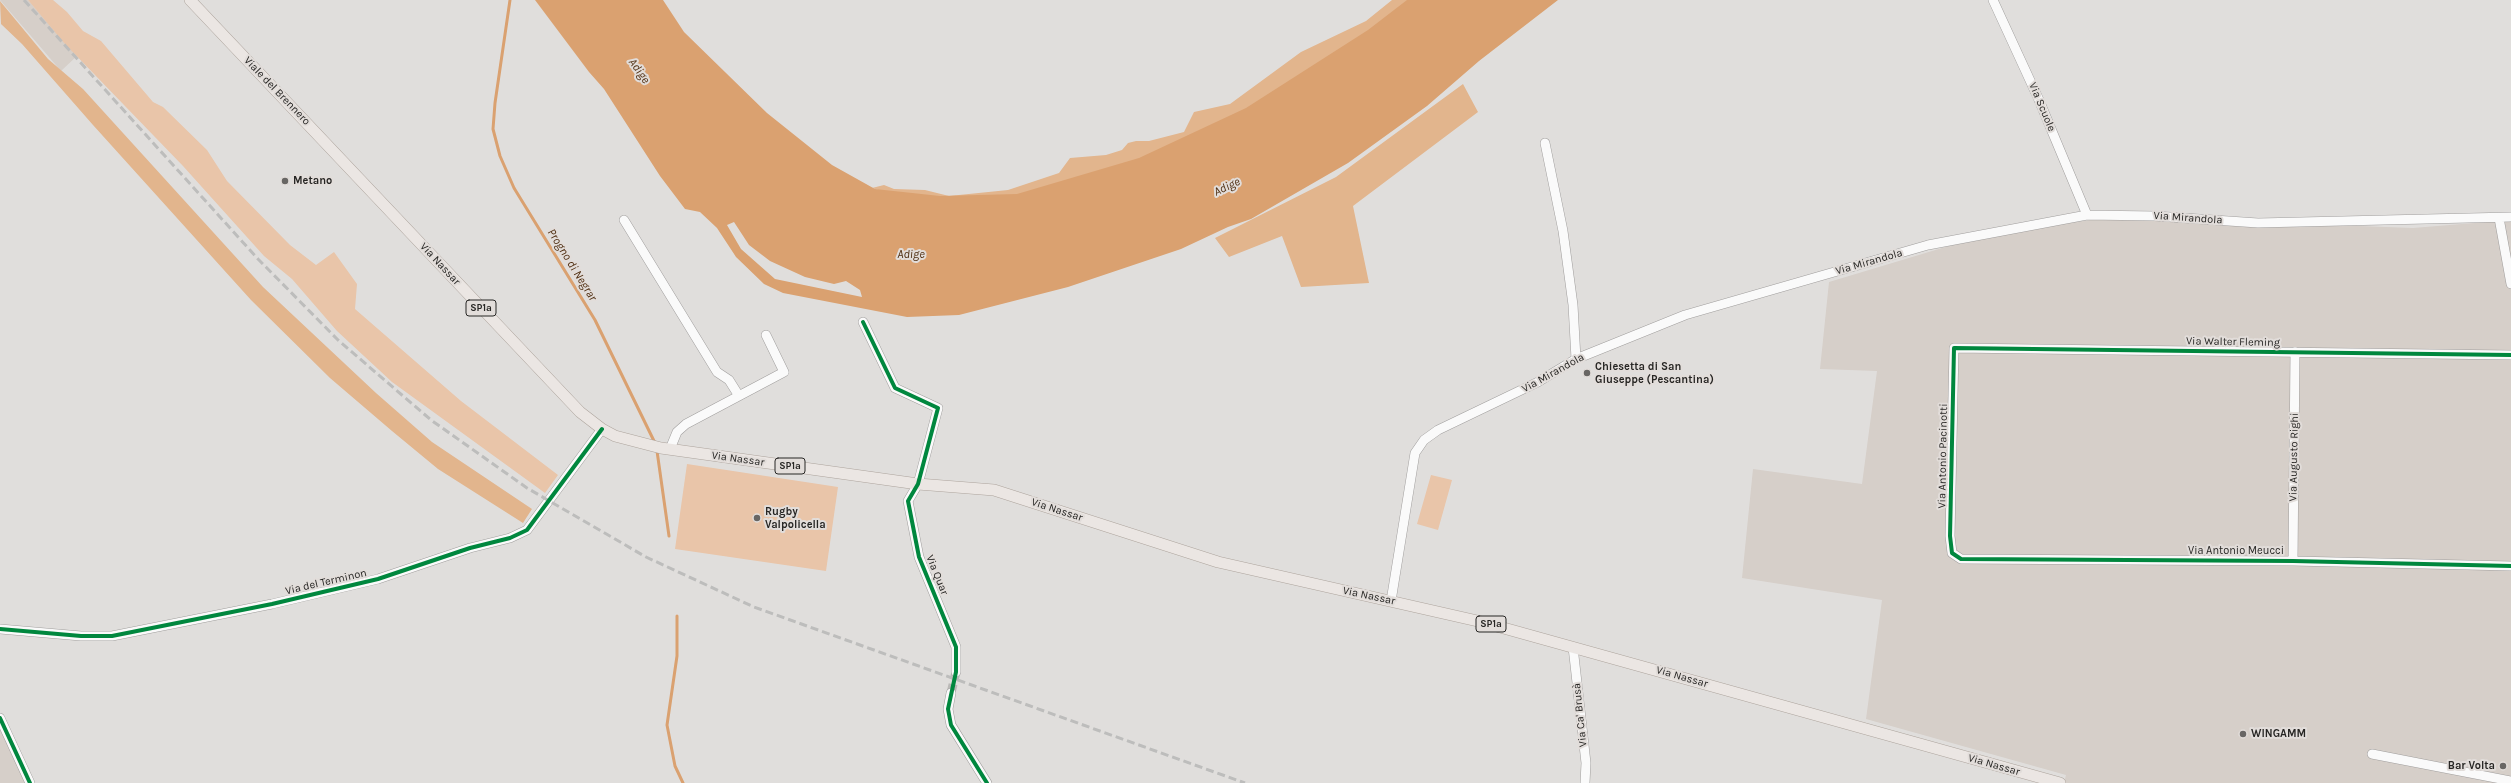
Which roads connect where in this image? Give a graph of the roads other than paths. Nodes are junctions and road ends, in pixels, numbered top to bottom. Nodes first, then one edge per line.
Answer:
1 (190, 0) edge
2 (1993, 0) edge
3 (1545, 143) dead end
4 (364, 183) joint
5 (2087, 215) junction
6 (2511, 217) edge
7 (2499, 218) junction
8 (624, 220) dead end
9 (2511, 284) edge
10 (863, 322) dead end
11 (766, 335) dead end
12 (1954, 348) joint
13 (2295, 352) junction
14 (2511, 355) edge
15 (1576, 358) junction
16 (739, 396) junction
17 (602, 430) junction
18 (666, 449) junction
19 (918, 484) junction
20 (1961, 559) joint
21 (2293, 561) junction
22 (2511, 566) edge
23 (1391, 600) junction
24 (0, 629) edge
25 (1573, 647) junction
26 (956, 672) tunnel mouth
27 (951, 693) tunnel mouth
28 (0, 718) edge
29 (5, 737) edge
30 (2372, 754) dead end
31 (2490, 780) edge
32 (2511, 781) edge
33 (30, 783) edge
34 (987, 783) edge
35 (1586, 783) edge
36 (2060, 783) edge

1 - 4 main road, Viale del Brennero
2 - 5 street, Via Scuole
3 - 15 street
4 - 17 main road, Via Nassar / SP1a
5 - 7 street, Via Mirandola
5 - 15 street, Via Mirandola
6 - 7 street, Via Mirandola
7 - 9 street
8 - 16 street
10 - 19 street, Via Quar
11 - 16 street
12 - 13 street, Via Walter Fleming
12 - 20 street, Via Antonio Pacinotti
13 - 14 street, Via Walter Fleming
13 - 21 street, Via Augusto Righi
15 - 23 street, Via Mirandola
16 - 18 street
17 - 18 main road, Via Nassar / SP1a
17 - 24 street, Via del Terminon
18 - 19 main road, Via Nassar / SP1a
19 - 23 main road, Via Nassar / SP1a
19 - 26 street, Via Quar
20 - 21 street, Via Antonio Meucci
21 - 22 street, Via Antonio Meucci
23 - 25 main road, Via Nassar / SP1a
25 - 35 street, Via Ca' Brusà
25 - 36 main road, Via Nassar / SP1a
27 - 34 street
28 - 29 street
29 - 33 street
30 - 31 street
31 - 32 street

